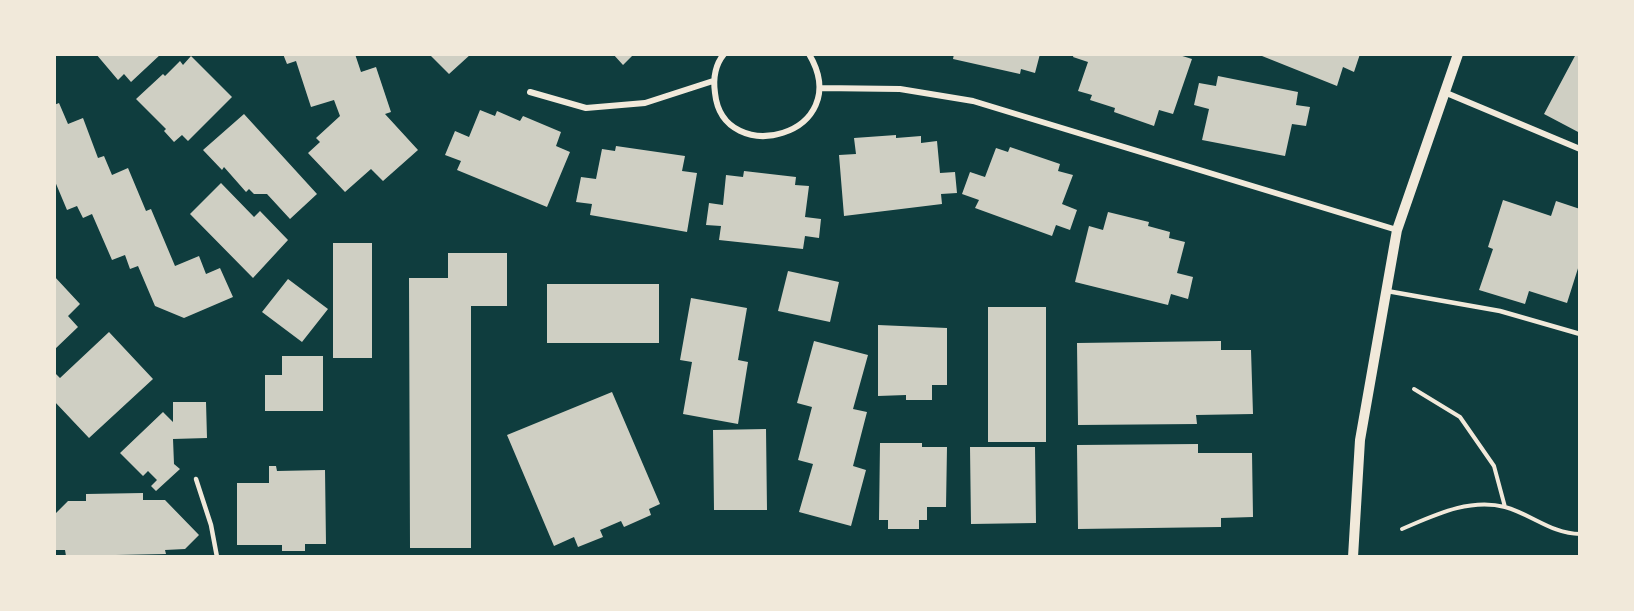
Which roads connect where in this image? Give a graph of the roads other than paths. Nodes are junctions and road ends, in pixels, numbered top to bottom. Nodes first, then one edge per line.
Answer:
1 (723, 54) edge
2 (809, 54) edge
3 (1458, 54) edge
4 (713, 81) junction
5 (820, 88) junction
6 (530, 92) dead end
7 (1444, 92) junction
8 (1580, 149) edge
9 (1397, 230) junction
10 (1384, 291) junction
11 (1580, 334) edge
12 (196, 479) dead end
13 (217, 557) edge
14 (1353, 557) edge

1 - 4 street
2 - 5 street
3 - 7 street
4 - 5 street
4 - 6 street
5 - 9 street
7 - 8 street
7 - 9 street
9 - 10 street
10 - 11 lane
10 - 14 street
12 - 13 lane

